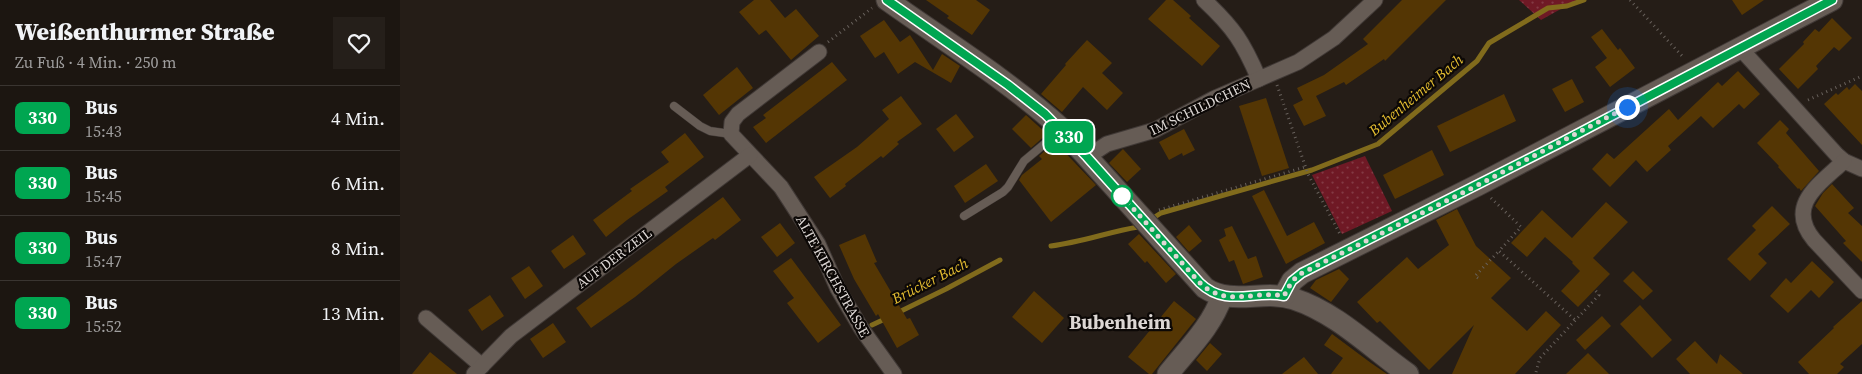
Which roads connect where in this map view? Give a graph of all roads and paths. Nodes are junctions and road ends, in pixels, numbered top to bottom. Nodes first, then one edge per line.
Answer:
1 (1204, 0) edge
2 (1375, 0) edge
3 (1630, 0) edge
4 (1832, 0) edge
5 (881, 2) edge
6 (1740, 48) junction
7 (819, 52) joint
8 (1693, 72) junction
9 (1273, 73) junction
10 (1862, 76) edge
11 (1258, 79) junction
12 (674, 106) dead end
13 (1794, 106) junction
14 (1062, 130) junction
15 (731, 134) junction
16 (750, 155) junction
17 (1087, 157) junction
18 (1844, 161) junction
19 (1305, 167) junction
20 (1862, 169) edge
21 (1478, 185) junction
22 (964, 216) dead end
23 (1146, 222) junction
24 (1349, 250) junction
25 (1499, 250) junction
26 (1478, 278) dead end
27 (1595, 290) dead end
28 (1862, 292) edge
29 (1222, 296) junction
30 (1284, 296) junction
31 (426, 318) dead end
32 (1575, 320) junction
33 (478, 370) edge
34 (1536, 372) dead end
35 (894, 374) edge
36 (1168, 374) edge
37 (1408, 374) edge

1 - 11 street, IM SCHILDCHEN
2 - 9 street, IM SCHILDCHEN
3 - 8 path
4 - 6 street
5 - 7 path
5 - 14 street
6 - 8 street
6 - 13 street
7 - 15 street
8 - 21 street
9 - 11 street, IM SCHILDCHEN
9 - 19 path
10 - 13 path
11 - 17 street, IM SCHILDCHEN
12 - 15 lane
13 - 18 street
14 - 17 street
14 - 22 lane
15 - 16 street, ALTE KIRCHSTRASSE
16 - 33 street, AUF DER ZEIL
16 - 35 street, ALTE KIRCHSTRASSE
17 - 23 street
18 - 20 street
18 - 28 street
19 - 23 path
19 - 24 path
21 - 24 street
21 - 25 path
23 - 29 street
24 - 30 street
25 - 26 path
25 - 32 path
27 - 32 path
29 - 30 street
29 - 36 street
30 - 37 street
31 - 33 street, AUF DER ZEIL
32 - 34 path

